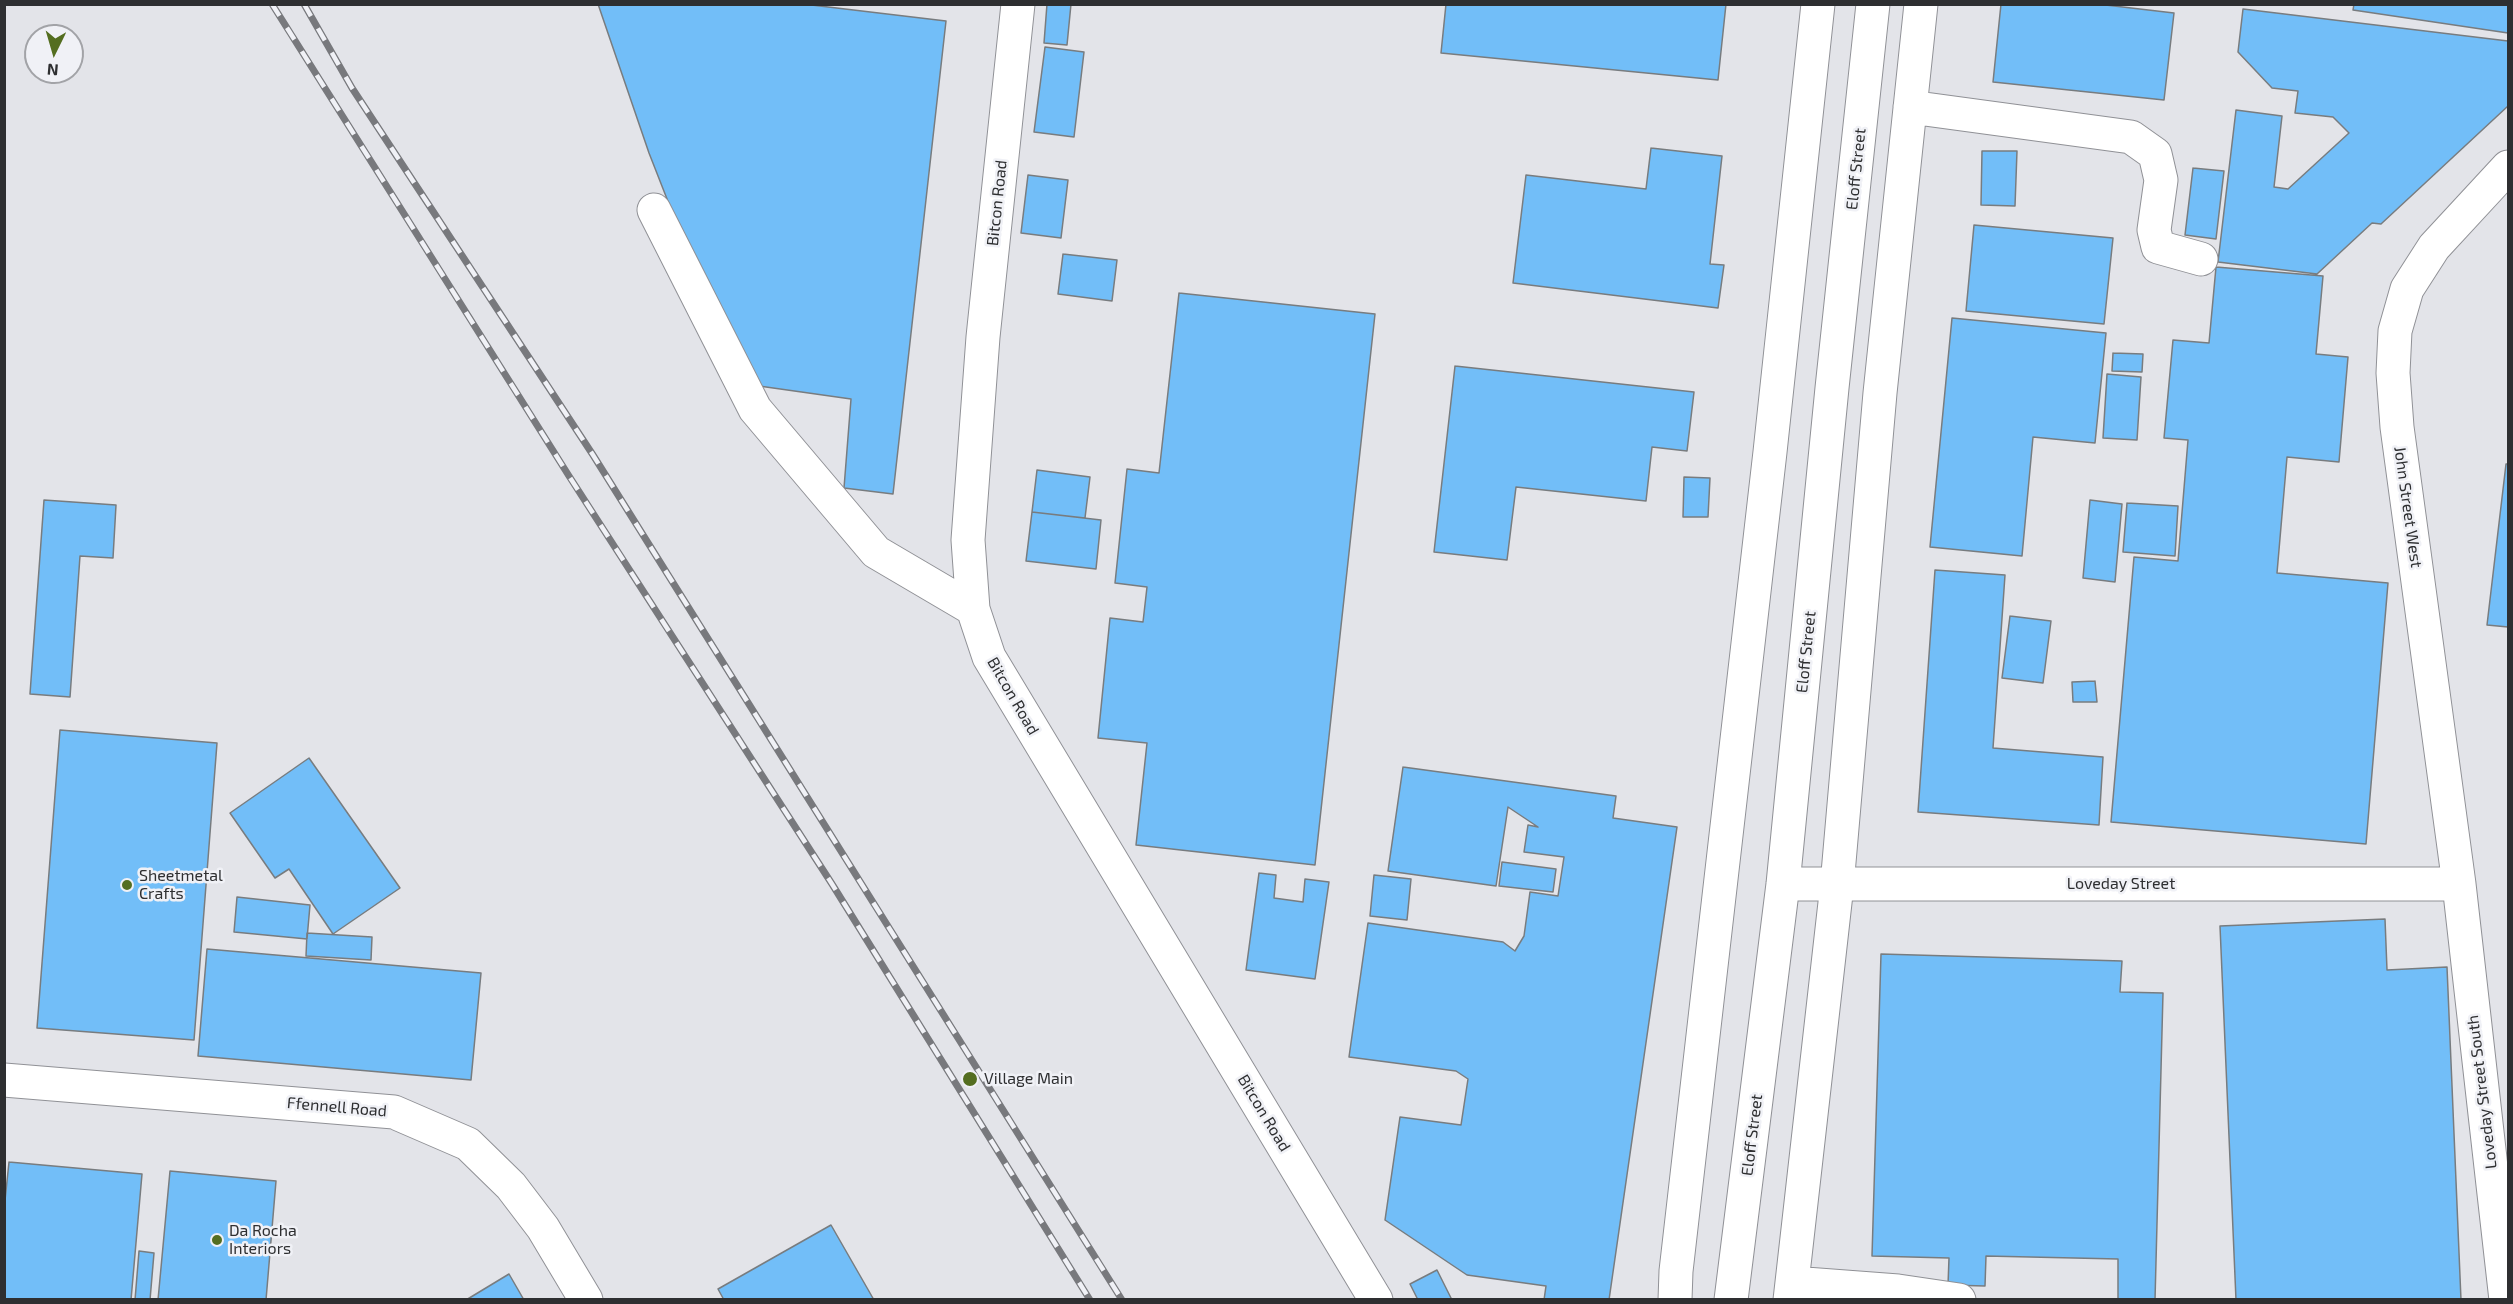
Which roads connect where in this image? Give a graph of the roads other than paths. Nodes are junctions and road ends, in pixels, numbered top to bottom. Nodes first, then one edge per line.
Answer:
1 (1018, 4) edge
2 (1818, 4) edge
3 (1873, 4) edge
4 (1921, 4) edge
5 (1910, 107) junction
6 (2508, 168) edge
7 (654, 210) dead end
8 (2201, 259) dead end
9 (973, 609) junction
10 (1784, 884) junction
11 (2459, 884) junction
12 (1837, 885) junction
13 (4, 1080) edge
14 (1791, 1291) edge
15 (586, 1299) edge
16 (1376, 1299) edge
17 (1675, 1299) edge
18 (1731, 1299) edge
19 (1959, 1299) edge
20 (2506, 1299) edge

1 - 9 street, Bitcon Road
2 - 17 street
3 - 10 street, Eloff Street
4 - 5 street
5 - 8 street
5 - 12 street
6 - 11 street, John Street West
7 - 9 street
9 - 16 street, Bitcon Road
10 - 12 street, Loveday Street
10 - 18 street, Eloff Street
11 - 12 street, Loveday Street
11 - 20 street, Loveday Street South
12 - 14 street
13 - 15 street, Ffennell Road
14 - 19 street

